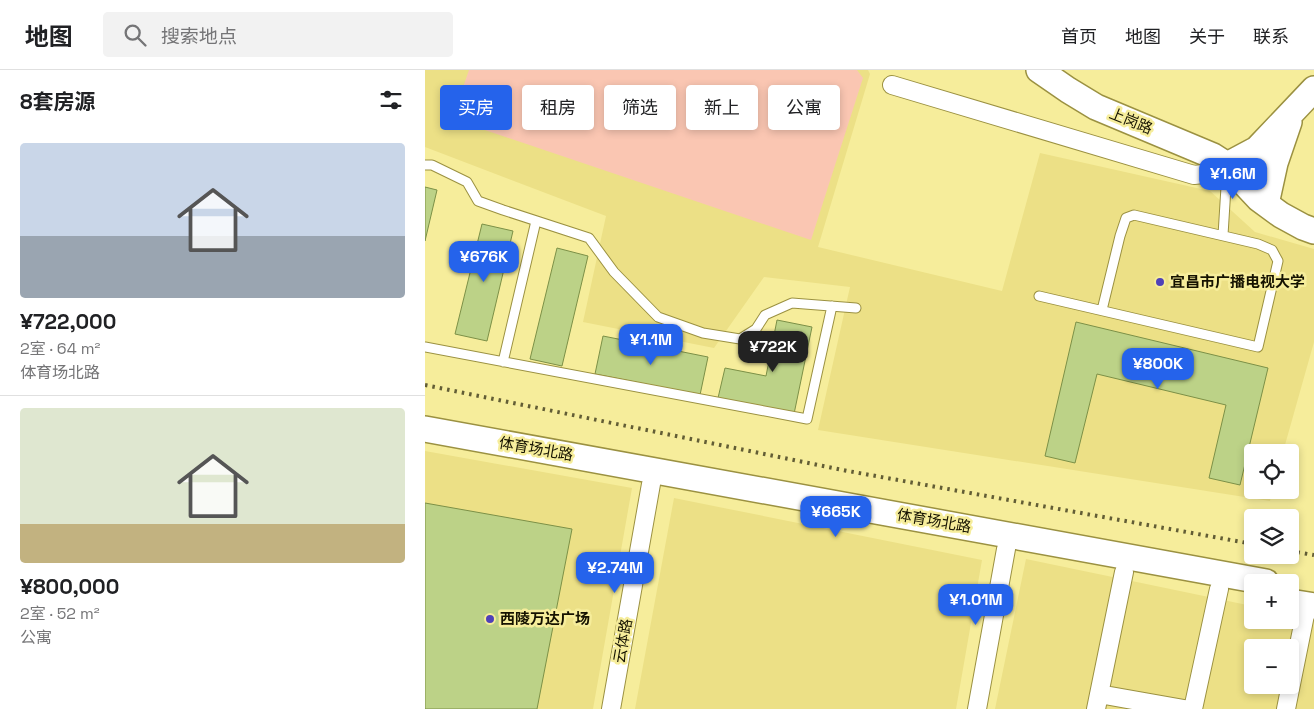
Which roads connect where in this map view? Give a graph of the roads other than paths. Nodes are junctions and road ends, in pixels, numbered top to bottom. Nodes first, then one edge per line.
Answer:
1 (1039, 70) edge
2 (892, 85) dead end
3 (1306, 97) edge
4 (425, 165) edge
5 (1227, 165) junction
6 (1266, 204) junction
7 (536, 221) junction
8 (1314, 231) edge
9 (1223, 235) junction
10 (1039, 296) dead end
11 (832, 306) junction
12 (856, 308) dead end
13 (1102, 310) junction
14 (425, 347) edge
15 (503, 362) junction
16 (425, 429) edge
17 (425, 444) edge
18 (651, 484) junction
19 (1007, 549) junction
20 (1124, 572) junction
21 (1244, 578) edge
22 (1219, 589) junction
23 (1244, 593) edge
24 (1306, 601) edge
25 (1098, 701) edge
26 (611, 709) edge
27 (977, 709) edge
28 (1184, 709) edge
29 (1193, 709) edge
30 (1286, 709) edge

1 - 5 main road, 上岗路
2 - 5 street
3 - 5 main road
3 - 6 main road
4 - 7 lane
5 - 6 main road, 上岗路
5 - 9 lane
6 - 8 main road, 上岗路
7 - 11 lane
7 - 15 lane
9 - 13 lane
9 - 13 lane
10 - 13 lane
11 - 12 lane
11 - 15 lane
14 - 15 lane
16 - 21 main road, 体育场北路
17 - 18 main road, 体育场北路
18 - 19 main road, 体育场北路
18 - 26 street, 云体路
19 - 20 main road, 体育场北路
19 - 27 street
20 - 22 main road, 体育场北路
20 - 25 street
22 - 23 main road, 体育场北路
22 - 29 street
24 - 30 street
25 - 28 street

